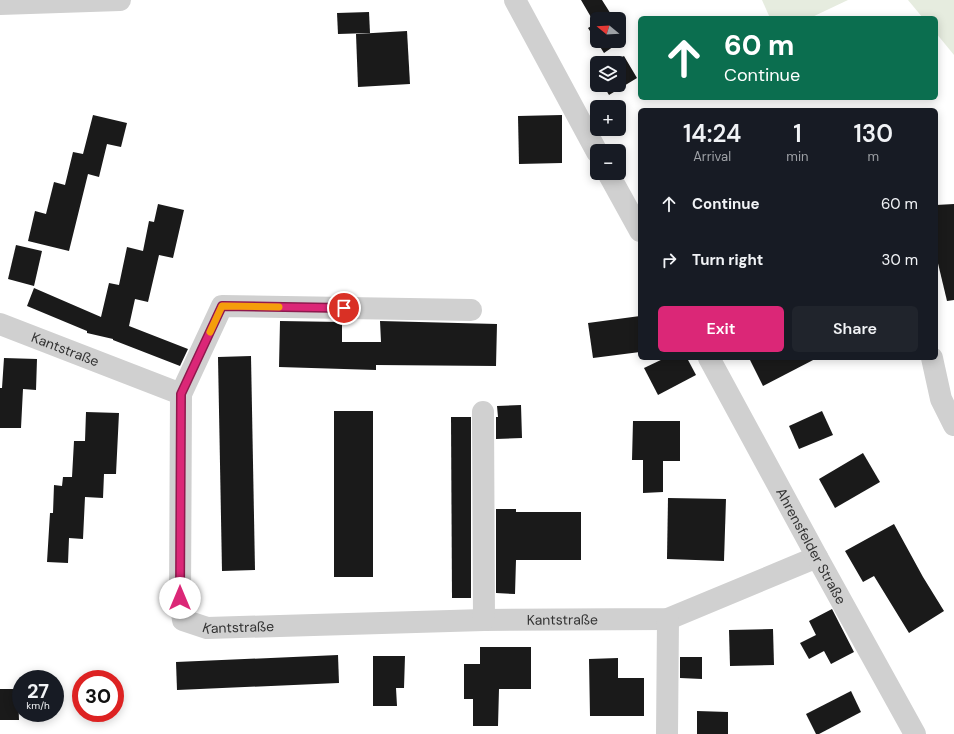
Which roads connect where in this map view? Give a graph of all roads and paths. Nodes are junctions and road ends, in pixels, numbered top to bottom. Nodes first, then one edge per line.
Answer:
1 (120, 0) edge
2 (515, 0) edge
3 (0, 4) edge
4 (593, 144) edge
5 (612, 180) edge
6 (638, 227) edge
7 (471, 310) dead end
8 (2, 331) edge
9 (710, 360) edge
10 (932, 360) edge
11 (181, 394) junction
12 (483, 412) dead end
13 (954, 425) edge
14 (816, 557) junction
15 (668, 619) junction
16 (484, 620) junction
17 (667, 734) edge
18 (915, 734) edge

1 - 3 street
2 - 4 street
5 - 6 street
7 - 11 street
8 - 11 street, Kantstraße
9 - 14 street, Ahrensfelder Straße
10 - 13 street
11 - 16 street, Kantstraße
12 - 16 street
14 - 15 street, Kantstraße
14 - 18 street, Ahrensfelder Straße
15 - 16 street, Kantstraße
15 - 17 street

